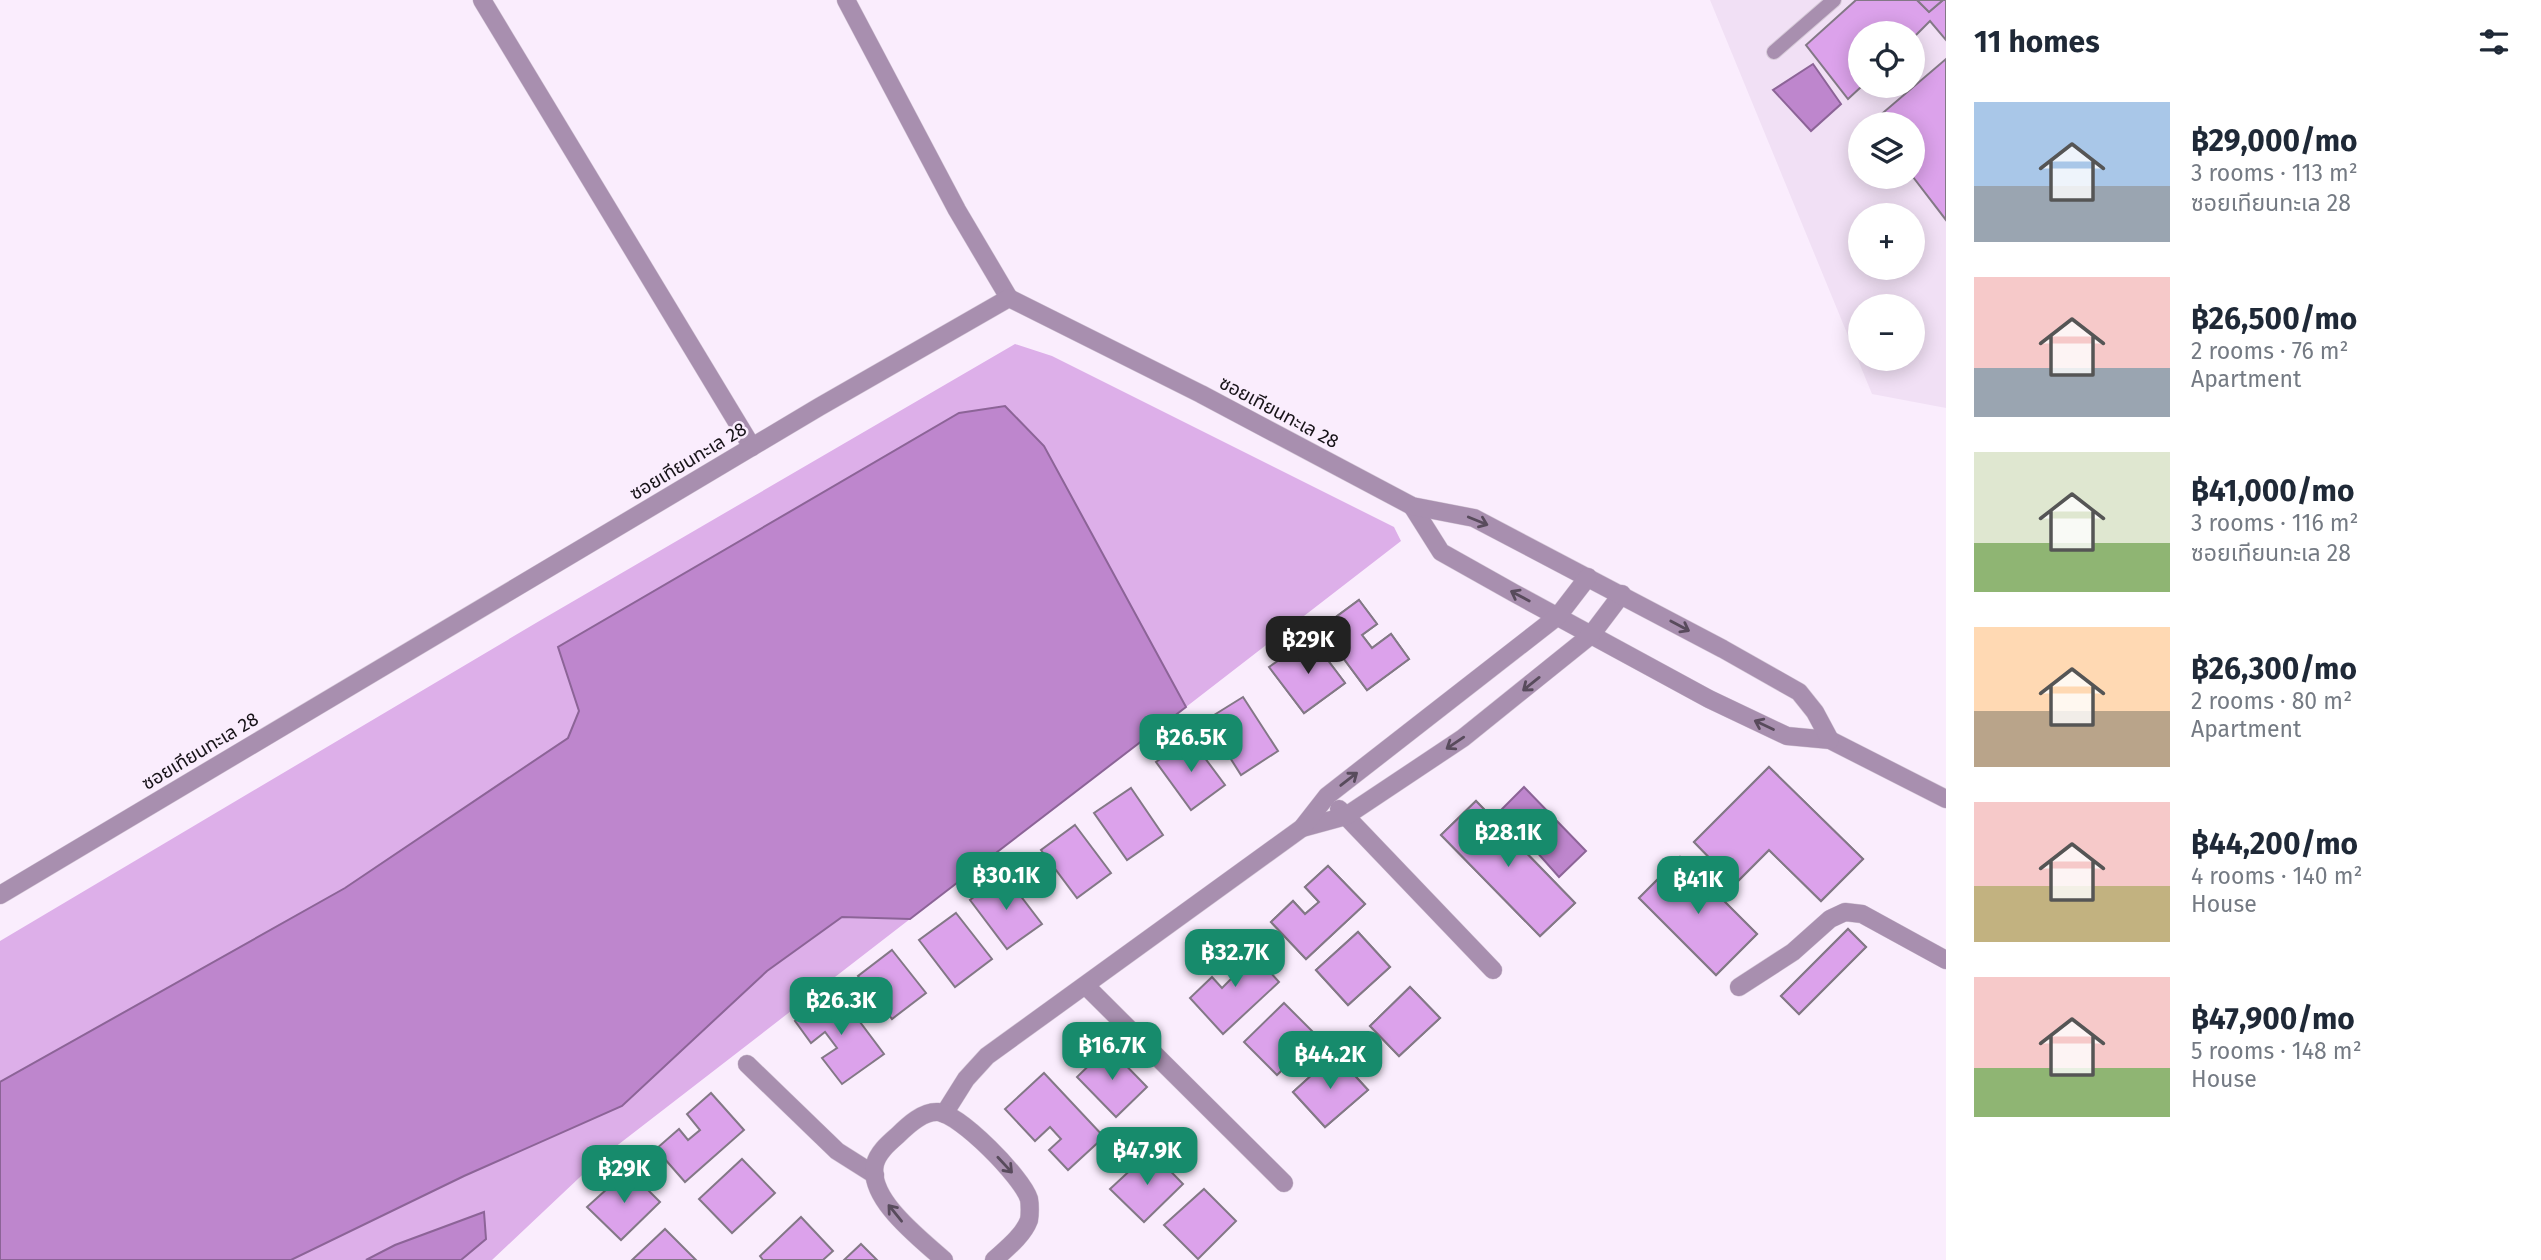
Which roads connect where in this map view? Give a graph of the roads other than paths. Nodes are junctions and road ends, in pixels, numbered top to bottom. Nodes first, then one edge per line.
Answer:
1 (482, 0) edge
2 (846, 0) edge
3 (1834, 0) edge
4 (1774, 52) dead end
5 (1009, 298) junction
6 (752, 447) junction
7 (1412, 506) junction
8 (1588, 577) junction
9 (1622, 594) junction
10 (1558, 616) junction
11 (1591, 635) junction
12 (1830, 740) junction
13 (1327, 796) junction
14 (1946, 799) edge
15 (1346, 816) junction
16 (1302, 828) junction
17 (0, 895) edge
18 (1946, 960) edge
19 (1493, 970) dead end
20 (1086, 986) junction
21 (1738, 987) dead end
22 (747, 1064) dead end
23 (944, 1114) junction
24 (875, 1175) junction
25 (1284, 1183) dead end
26 (944, 1260) edge
27 (994, 1260) edge

1 - 6 street
2 - 5 street
3 - 4 lane
5 - 6 street, ซอยเทียนทะเล 28
5 - 7 street, ซอยเทียนทะเล 28
6 - 17 street, ซอยเทียนทะเล 28
7 -> 8 street, ซอยเทียนทะเล 28
10 -> 7 street, ซอยเทียนทะเล 28
8 - 9 street, ซอยเทียนทะเล 28
8 - 10 street
9 - 11 street
9 -> 12 street, ซอยเทียนทะเล 28
10 - 11 street, ซอยเทียนทะเล 28
13 -> 10 street
12 -> 11 street, ซอยเทียนทะเล 28
11 -> 15 street
12 - 14 street, ซอยเทียนทะเล 28
13 - 15 street
13 - 16 street
15 - 16 street
15 - 19 street
16 - 20 street
18 - 21 street
20 - 23 street
20 - 25 street
22 - 24 street
23 - 24 street
23 -> 27 street
26 -> 24 street

